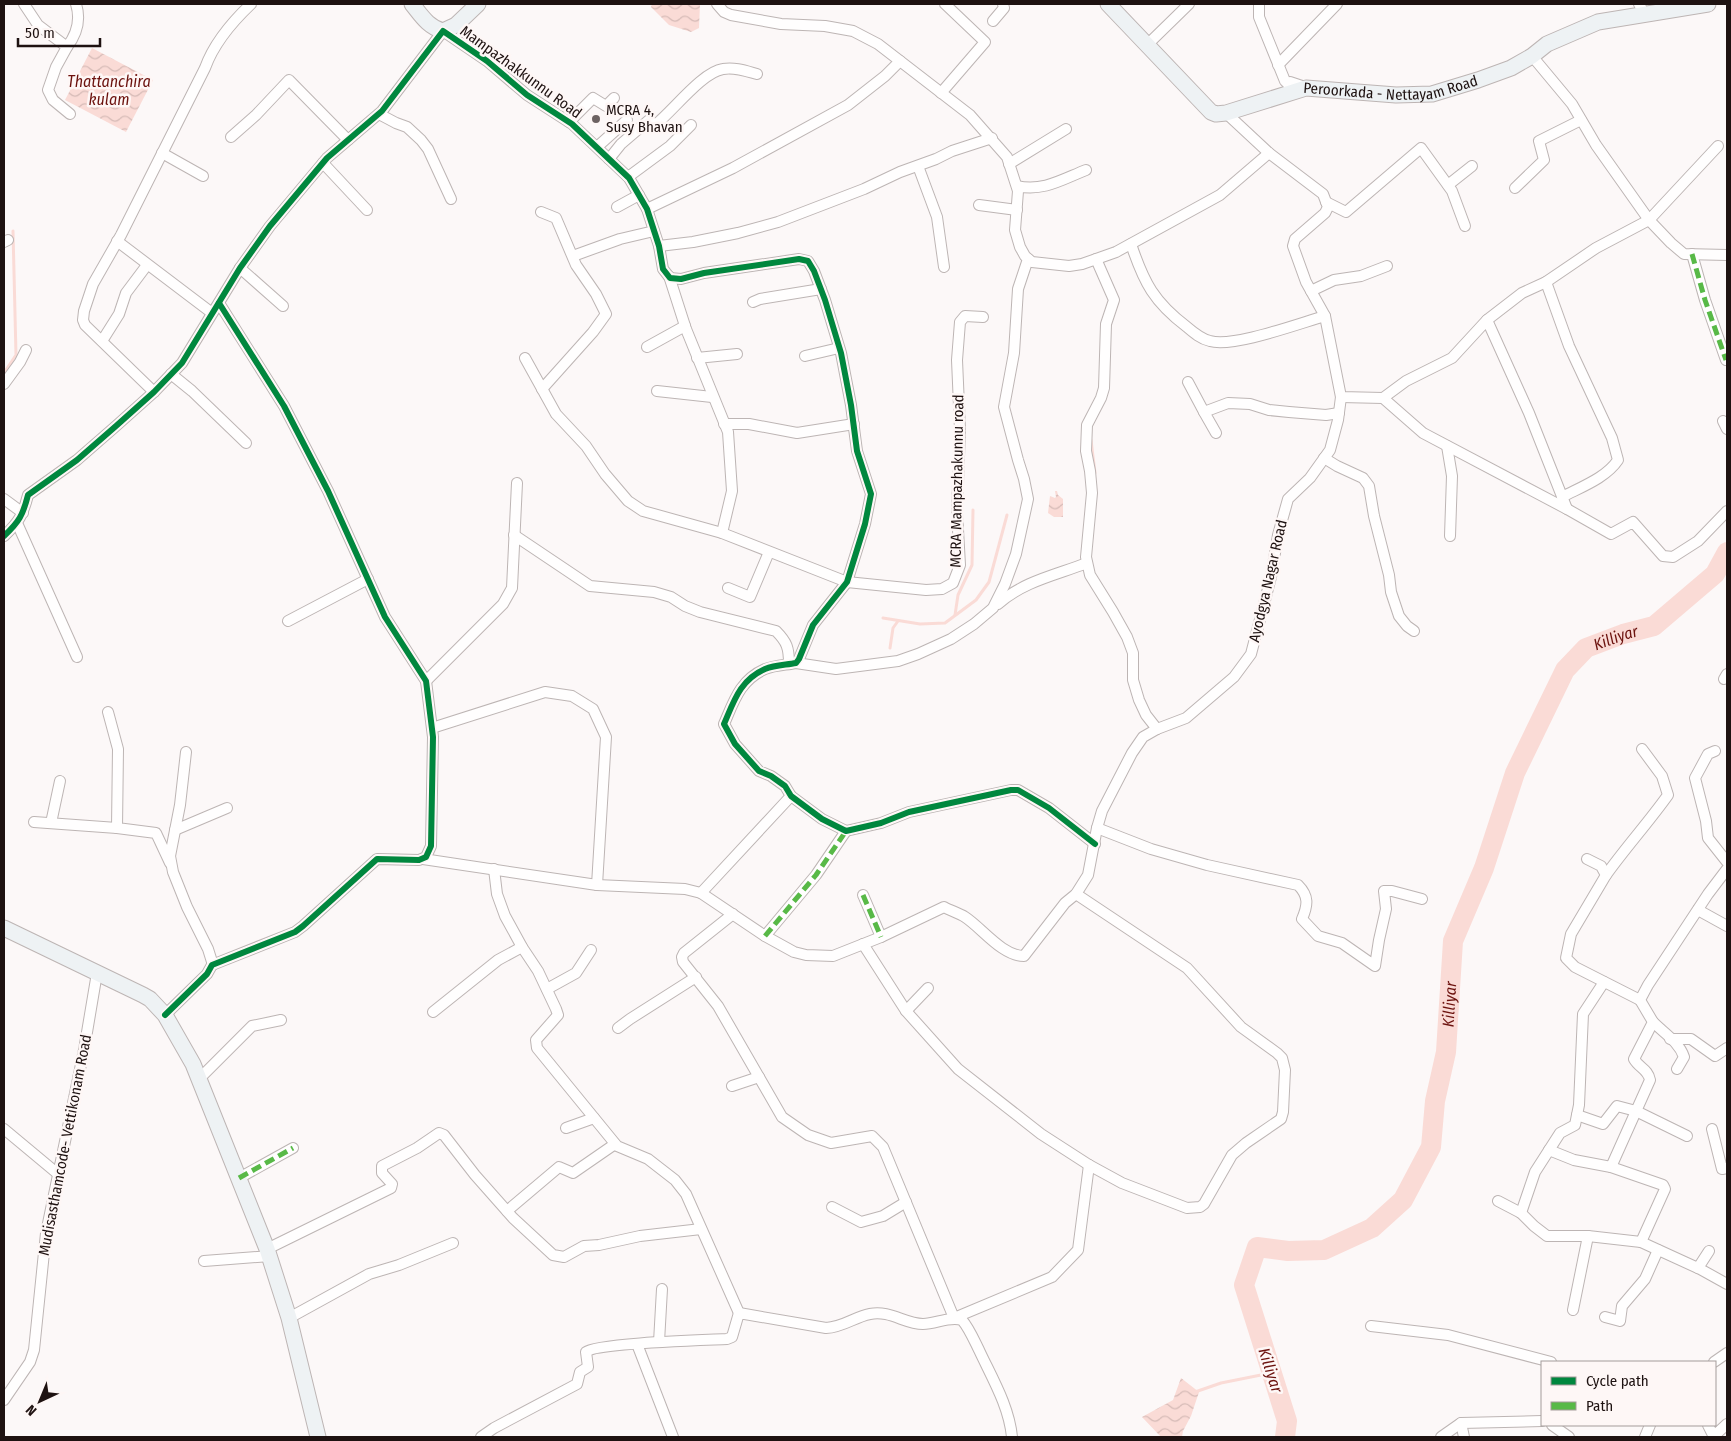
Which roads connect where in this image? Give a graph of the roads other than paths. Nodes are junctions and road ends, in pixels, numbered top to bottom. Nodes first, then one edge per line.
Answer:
1 (24, 4) edge
2 (76, 4) edge
3 (251, 4) edge
4 (412, 4) edge
5 (478, 4) edge
6 (717, 4) edge
7 (945, 4) edge
8 (1003, 4) edge
9 (1108, 4) edge
10 (1189, 4) edge
11 (1259, 4) edge
12 (1337, 4) edge
13 (1708, 4) edge
14 (1642, 9) edge
15 (993, 21) dead end
16 (443, 31) junction
17 (1147, 45) junction
18 (67, 47) junction
19 (1532, 56) junction
20 (900, 61) junction
21 (1278, 65) junction
22 (757, 74) dead end
23 (1306, 88) junction
24 (941, 93) junction
25 (614, 98) dead end
26 (1226, 112) junction
27 (70, 114) dead end
28 (379, 114) junction
29 (627, 120) dead end
30 (1581, 120) junction
31 (568, 122) junction
32 (691, 124) dead end
33 (1066, 128) dead end
34 (231, 137) dead end
35 (992, 138) junction
36 (348, 140) junction
37 (1718, 146) dead end
38 (597, 147) junction
39 (162, 153) junction
40 (1269, 153) junction
41 (609, 159) junction
42 (323, 163) junction
43 (1009, 164) junction
44 (918, 166) junction
45 (1472, 166) dead end
46 (1086, 170) dead end
47 (203, 176) dead end
48 (628, 177) junction
49 (1448, 185) junction
50 (1017, 186) junction
51 (1515, 188) dead end
52 (639, 195) junction
53 (450, 199) dead end
54 (1326, 202) junction
55 (979, 205) dead end
56 (617, 207) dead end
57 (647, 209) junction
58 (367, 210) dead end
59 (1017, 210) junction
60 (541, 212) dead end
61 (1649, 220) junction
62 (1465, 226) dead end
63 (654, 231) junction
64 (117, 241) junction
65 (1132, 244) junction
66 (659, 246) junction
67 (1692, 254) junction
68 (1727, 255) edge
69 (572, 256) junction
70 (1028, 259) junction
71 (1096, 259) junction
72 (148, 265) junction
73 (1387, 266) dead end
74 (944, 267) dead end
75 (240, 268) junction
76 (669, 276) junction
77 (1546, 282) junction
78 (821, 289) junction
79 (1311, 291) junction
80 (753, 302) dead end
81 (219, 303) junction
82 (283, 306) dead end
83 (212, 313) junction
84 (1325, 316) junction
85 (984, 317) dead end
86 (1487, 320) junction
87 (686, 326) junction
88 (102, 341) junction
89 (647, 347) dead end
90 (839, 348) junction
91 (26, 350) dead end
92 (737, 354) dead end
93 (805, 356) dead end
94 (524, 358) dead end
95 (698, 358) junction
96 (1726, 360) edge
97 (171, 374) junction
98 (1188, 382) dead end
99 (4, 384) edge
100 (542, 389) junction
101 (657, 391) dead end
102 (154, 392) junction
103 (712, 396) junction
104 (1341, 397) junction
105 (1383, 398) junction
106 (1204, 412) junction
107 (1339, 413) junction
108 (724, 424) junction
109 (854, 424) junction
110 (1216, 433) dead end
111 (246, 443) dead end
112 (1447, 446) junction
113 (1324, 458) junction
114 (517, 483) dead end
115 (1562, 497) junction
116 (4, 499) edge
117 (1567, 509) junction
118 (1727, 512) edge
119 (23, 513) junction
120 (17, 523) junction
121 (722, 534) junction
122 (514, 535) junction
123 (4, 536) edge
124 (1450, 536) dead end
125 (769, 552) junction
126 (1087, 563) junction
127 (368, 579) junction
128 (846, 582) junction
129 (728, 588) dead end
130 (993, 608) junction
131 (288, 621) dead end
132 (1414, 631) dead end
133 (78, 657) dead end
134 (793, 663) junction
135 (426, 681) junction
136 (108, 712) dead end
137 (432, 728) junction
138 (1157, 729) junction
139 (1642, 749) dead end
140 (1715, 751) dead end
141 (186, 752) dead end
142 (60, 781) dead end
143 (791, 796) junction
144 (226, 808) dead end
145 (34, 822) dead end
146 (51, 823) junction
147 (117, 828) junction
148 (1097, 828) junction
149 (175, 830) junction
150 (846, 831) junction
151 (1095, 844) junction
152 (423, 859) junction
153 (1587, 859) dead end
154 (1727, 862) edge
155 (172, 868) junction
156 (494, 869) junction
157 (1727, 869) edge
158 (1606, 875) junction
159 (597, 885) junction
160 (701, 893) junction
161 (1076, 894) junction
162 (863, 895) dead end
163 (1422, 899) dead end
164 (1698, 910) junction
165 (733, 914) junction
166 (1727, 926) edge
167 (4, 928) edge
168 (765, 936) junction
169 (881, 936) junction
170 (863, 944) junction
171 (522, 947) junction
172 (591, 950) dead end
173 (213, 965) junction
174 (97, 973) junction
175 (696, 977) junction
176 (1604, 982) junction
177 (928, 988) dead end
178 (547, 990) junction
179 (1640, 1000) junction
180 (906, 1011) junction
181 (433, 1012) dead end
182 (165, 1015) junction
183 (281, 1020) dead end
184 (1653, 1022) junction
185 (618, 1028) dead end
186 (1670, 1039) junction
187 (1727, 1048) edge
188 (1676, 1069) dead end
189 (759, 1077) junction
190 (199, 1079) junction
191 (732, 1086) dead end
192 (1636, 1111) junction
193 (1577, 1115) junction
194 (594, 1118) junction
195 (566, 1128) dead end
196 (4, 1129) edge
197 (1712, 1129) dead end
198 (1688, 1136) dead end
199 (616, 1144) junction
200 (293, 1148) dead end
201 (1549, 1150) junction
202 (1089, 1165) junction
203 (1611, 1167) junction
204 (1727, 1168) edge
205 (58, 1174) junction
206 (239, 1178) junction
207 (1498, 1201) dead end
208 (906, 1202) junction
209 (832, 1207) dead end
210 (507, 1211) junction
211 (1521, 1213) junction
212 (701, 1229) junction
213 (1588, 1236) junction
214 (1642, 1242) junction
215 (452, 1243) dead end
216 (1658, 1250) junction
217 (1709, 1251) dead end
218 (269, 1253) junction
219 (204, 1261) dead end
220 (1698, 1268) junction
221 (1727, 1284) edge
222 (662, 1289) dead end
223 (1573, 1310) dead end
224 (738, 1313) junction
225 (1605, 1317) dead end
226 (289, 1318) junction
227 (954, 1318) junction
228 (1371, 1326) dead end
229 (658, 1342) junction
230 (637, 1344) junction
231 (1727, 1353) edge
232 (1547, 1361) edge
233 (1715, 1361) edge
234 (4, 1400) edge
235 (1541, 1421) edge
236 (1461, 1423) junction
237 (1727, 1424) edge
238 (1553, 1426) edge
239 (318, 1437) edge
240 (482, 1437) edge
241 (673, 1437) edge
242 (1012, 1437) edge
243 (1441, 1437) edge
244 (1464, 1437) edge
245 (1569, 1437) edge
246 (1714, 1437) edge

1 - 18 street
2 - 18 street
3 - 39 street
4 - 16 street
5 - 16 street
6 - 20 street
7 - 24 street
8 - 15 street
9 - 17 street
10 - 17 street
11 - 21 street
12 - 21 street
13 - 14 street, Peroorkada - Nettayam Road
14 - 19 street, Peroorkada - Nettayam Road
16 - 28 street, Mampazhakkunnu Road
16 - 31 street, Mampazhakkunnu Road
17 - 26 street
18 - 27 street
19 - 23 street, Peroorkada - Nettayam Road
19 - 30 street
20 - 24 street
20 - 57 street
21 - 23 street
22 - 41 street
23 - 26 street, Peroorkada - Nettayam Road
24 - 35 street
25 - 31 street
26 - 40 street
28 - 36 street, Mampazhakkunnu Road
28 - 53 street
29 - 38 street
30 - 51 street
30 - 61 street
31 - 38 street, Mampazhakkunnu Road
32 - 48 street
33 - 43 street
34 - 36 street
35 - 43 street
35 - 44 street
36 - 42 street, Mampazhakkunnu Road
37 - 61 street
38 - 41 street, Mampazhakkunnu Road
39 - 47 street
39 - 64 street
40 - 54 street
40 - 65 street
41 - 48 street, Mampazhakkunnu Road
42 - 58 street
42 - 75 street, Mampazhakkunnu Road
43 - 50 street
44 - 66 street
44 - 74 street
45 - 49 street
46 - 50 street
48 - 52 street, Mampazhakkunnu Road
49 - 54 street
49 - 62 street
50 - 59 street
52 - 56 street
52 - 57 street, Mampazhakkunnu Road
54 - 79 street, Ayodgya Nagar Road
55 - 59 street
57 - 63 street, Mampazhakkunnu Road
59 - 70 street
60 - 69 street
61 - 67 street
61 - 77 street
63 - 66 street, Mampazhakkunnu Road
63 - 69 street
64 - 72 street
64 - 88 street
65 - 71 street
65 - 84 street
66 - 76 street, Mampazhakkunnu Road
67 - 68 street
67 - 96 street
69 - 100 street
70 - 71 street
70 - 130 street
71 - 126 street
72 - 83 street
72 - 88 street
73 - 79 street
75 - 81 street, Mampazhakkunnu Road
75 - 82 street
76 - 78 street
76 - 87 street, Mampazhakkunnu Road
77 - 86 street
77 - 115 street
78 - 80 street
78 - 90 street
79 - 84 street, Ayodgya Nagar Road
81 - 83 street, Mampazhakkunnu Road
81 - 127 street
83 - 97 street, Mampazhakkunnu Road
84 - 104 street, Ayodgya Nagar Road
85 - 128 street, MCRA Mampazhakunnu road
86 - 105 street
86 - 115 street
87 - 89 street
87 - 95 street, Mampazhakkunnu Road
88 - 102 street
90 - 93 street
90 - 109 street
91 - 99 street
92 - 95 street
94 - 100 street, MCRA Mampazhakunnu road
95 - 103 street, Mampazhakkunnu Road
97 - 102 street, Mampazhakkunnu Road
97 - 111 street
98 - 106 street
100 - 121 street, MCRA Mampazhakunnu road
101 - 103 street
102 - 119 street, Mampazhakkunnu Road
103 - 108 street, Mampazhakkunnu Road
104 - 105 street
104 - 107 street, Ayodgya Nagar Road
105 - 112 street
106 - 107 street
106 - 110 street
107 - 113 street, Ayodgya Nagar Road
108 - 109 street
108 - 121 street, Mampazhakkunnu Road
109 - 128 street
112 - 117 street
112 - 124 street
113 - 132 street
113 - 138 street, Ayodgya Nagar Road
114 - 122 street
115 - 117 street
116 - 119 street
117 - 118 street
119 - 120 street, Mampazhakkunnu Road
120 - 123 street, Mampazhakkunnu Road
120 - 133 street
121 - 125 street, MCRA Mampazhakunnu road
122 - 134 street
122 - 135 street
125 - 128 street, MCRA Mampazhakunnu road
125 - 129 street
126 - 130 street
126 - 138 street
127 - 131 street
127 - 135 street
128 - 134 street
130 - 134 street
134 - 143 street
135 - 137 street
136 - 147 street
137 - 152 street
137 - 159 street
138 - 148 street, Ayodgya Nagar Road
139 - 158 street
140 - 154 street
141 - 149 street
142 - 146 street
143 - 150 street
143 - 160 street
144 - 149 street
145 - 146 street
146 - 147 street
147 - 155 street
148 - 151 street, Ayodgya Nagar Road
148 - 163 street
149 - 155 street
150 - 151 street
150 - 168 street
151 - 161 street, Ayodgya Nagar Road
152 - 156 street
152 - 173 street
153 - 158 street
155 - 173 street
156 - 159 street
156 - 171 street
157 - 164 street
158 - 176 street
159 - 160 street
160 - 165 street
161 - 169 street, Ayodgya Nagar Road
161 - 202 street
162 - 169 street
164 - 166 street
164 - 179 street
165 - 168 street
165 - 175 street
167 - 174 street
168 - 170 street
169 - 170 street
170 - 180 street
171 - 178 street
171 - 181 street
172 - 178 street
173 - 182 street
174 - 182 street
174 - 205 street, Mudisasthamcode- Vettikonam Road
175 - 185 street
175 - 189 street
176 - 179 street
176 - 193 street
177 - 180 street
178 - 194 street
179 - 184 street
180 - 202 street
182 - 190 street
183 - 190 street
184 - 186 street
184 - 192 street
186 - 187 street
186 - 188 street
189 - 191 street
189 - 208 street
190 - 206 street
192 - 193 street
192 - 198 street
192 - 203 street
193 - 201 street
194 - 195 street
194 - 199 street
196 - 205 street
197 - 204 street
199 - 210 street
199 - 212 street
200 - 206 street
201 - 203 street
201 - 211 street
202 - 227 street
203 - 214 street
205 - 234 street, Mudisasthamcode- Vettikonam Road
206 - 218 street
207 - 211 street
208 - 209 street
208 - 227 street
210 - 212 street
210 - 218 street
211 - 213 street
212 - 224 street
213 - 214 street
213 - 223 street
214 - 216 street
215 - 226 street
216 - 220 street
216 - 225 street
217 - 220 street
218 - 219 street
218 - 226 street
220 - 221 street
222 - 229 street
224 - 227 street
224 - 229 street
226 - 239 street
227 - 242 street
228 - 232 street
229 - 230 street
230 - 240 street
230 - 241 street
231 - 233 street
235 - 236 street
236 - 243 street
236 - 244 street
237 - 246 street
238 - 245 street

